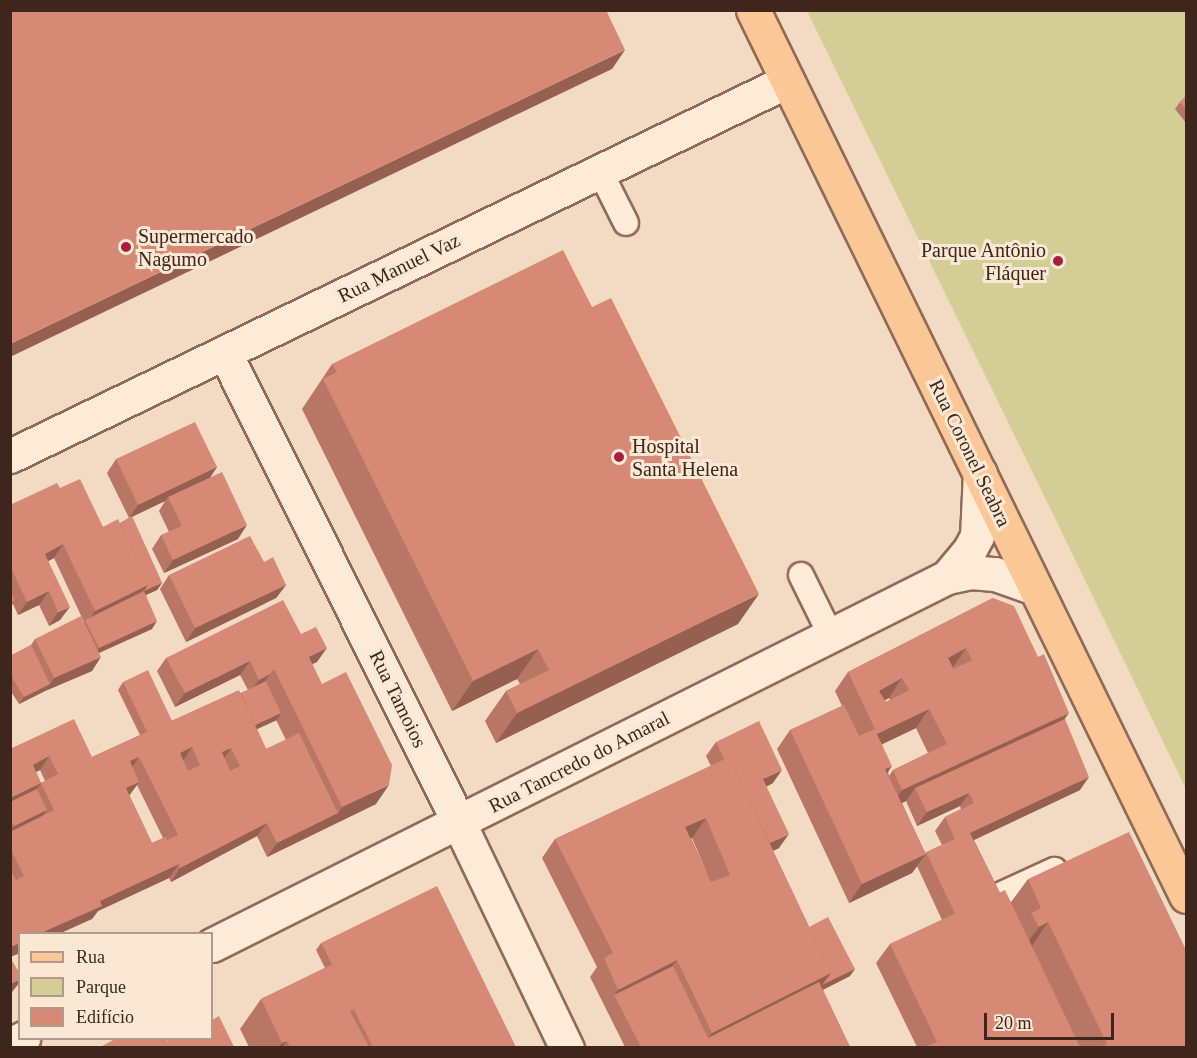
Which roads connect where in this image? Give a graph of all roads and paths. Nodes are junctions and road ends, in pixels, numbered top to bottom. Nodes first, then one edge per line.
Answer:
1 (753, 10) edge
2 (787, 81) junction
3 (600, 171) junction
4 (626, 222) dead end
5 (225, 352) junction
6 (10, 456) edge
7 (980, 473) junction
8 (801, 575) dead end
9 (947, 577) junction
10 (1035, 588) junction
11 (831, 636) junction
12 (459, 823) junction
13 (1079, 858) edge
14 (1186, 896) edge
15 (1018, 944) edge
16 (213, 945) edge
17 (567, 1047) edge

1 - 2 main road, Rua Coronel Seabra
2 - 3 street, Rua Manuel Vaz
2 - 7 main road, Rua Coronel Seabra
3 - 4 lane
3 - 5 street, Rua Manuel Vaz
5 - 6 street, Rua Manuel Vaz
5 - 12 street, Rua Tamoios
7 - 9 street, Rua Tancredo do Amaral
7 - 10 main road, Rua Coronel Seabra
8 - 11 lane
9 - 10 street, Rua Tancredo do Amaral
9 - 11 street, Rua Tancredo do Amaral
10 - 14 main road, Rua Coronel Seabra
11 - 12 street, Rua Tancredo do Amaral
12 - 16 street, Rua Tancredo do Amaral
12 - 17 street, Rua Tamoios
13 - 15 lane

